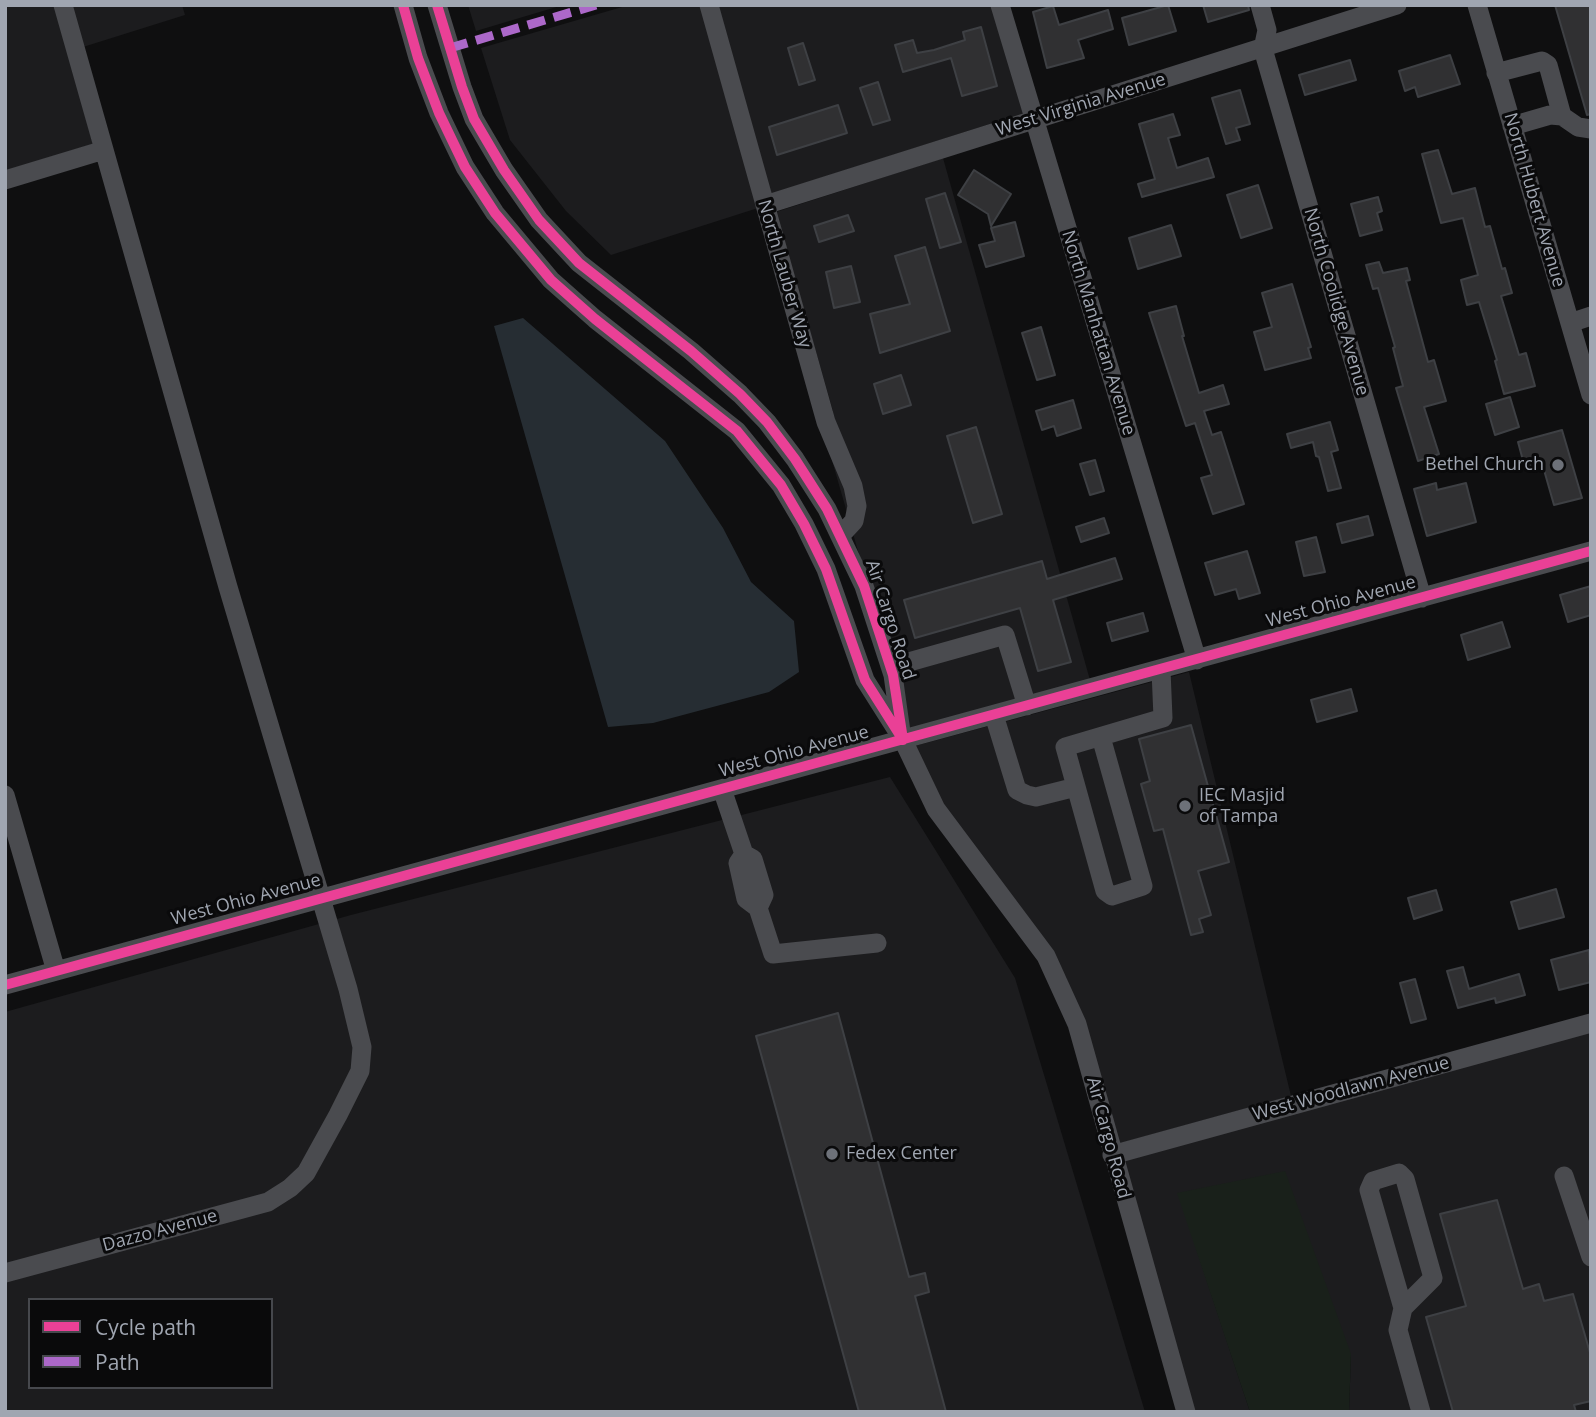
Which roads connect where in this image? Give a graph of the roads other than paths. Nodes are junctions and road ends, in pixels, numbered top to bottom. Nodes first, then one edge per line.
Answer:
1 (63, 5) edge
2 (403, 5) edge
3 (437, 5) edge
4 (709, 5) edge
5 (1000, 5) edge
6 (1260, 5) edge
7 (1397, 5) edge
8 (1477, 5) edge
9 (1263, 49) junction
10 (1496, 73) junction
11 (1562, 116) junction
12 (1034, 119) junction
13 (1512, 126) junction
14 (1591, 129) edge
15 (104, 150) junction
16 (5, 180) edge
17 (765, 205) junction
18 (1591, 316) edge
19 (1570, 323) junction
20 (1591, 395) edge
21 (841, 535) junction
22 (1591, 551) edge
23 (1422, 598) junction
24 (1197, 660) junction
25 (891, 667) junction
26 (1161, 670) junction
27 (1027, 706) junction
28 (994, 715) junction
29 (1101, 737) junction
30 (902, 740) junction
31 (1076, 788) junction
32 (722, 789) junction
33 (5, 795) edge
34 (322, 898) junction
35 (877, 943) dead end
36 (57, 971) junction
37 (5, 985) edge
38 (1591, 1023) edge
39 (1112, 1154) junction
40 (1564, 1176) dead end
41 (1591, 1257) edge
42 (5, 1273) edge
43 (1403, 1308) junction
44 (1186, 1412) edge
45 (1421, 1412) edge

1 - 15 street
2 - 30 street, Air Cargo Road
3 - 21 street, Air Cargo Road
4 - 17 street, North Lauber Way
5 - 12 street, North Manhattan Avenue
6 - 9 street, North Coolidge Avenue
7 - 9 street, West Virginia Avenue
8 - 10 street, North Hubert Avenue
9 - 12 street, West Virginia Avenue
9 - 23 street, North Coolidge Avenue
10 - 11 street
10 - 13 street, North Hubert Avenue
11 - 13 street
11 - 14 street
12 - 17 street, West Virginia Avenue
12 - 24 street, North Manhattan Avenue
13 - 19 street, North Hubert Avenue
15 - 16 street
15 - 34 street
17 - 21 street, North Lauber Way
18 - 19 street
19 - 20 street, North Hubert Avenue
21 - 25 street, Air Cargo Road
22 - 23 street, West Ohio Avenue
23 - 24 street, West Ohio Avenue
24 - 26 street, West Ohio Avenue
25 - 27 street
25 - 30 street, Air Cargo Road
26 - 27 street, West Ohio Avenue
26 - 29 street
27 - 28 street, West Ohio Avenue
28 - 30 street, West Ohio Avenue
28 - 31 street
29 - 31 street
29 - 31 street
30 - 32 street, West Ohio Avenue
30 - 39 street, Air Cargo Road
32 - 34 street, West Ohio Avenue
32 - 35 street
33 - 36 street
34 - 36 street, West Ohio Avenue
34 - 42 street, Dazzo Avenue
36 - 37 street, West Ohio Avenue
38 - 39 street, West Woodlawn Avenue
39 - 44 street, Air Cargo Road
40 - 41 street
43 - 43 street
43 - 45 street

